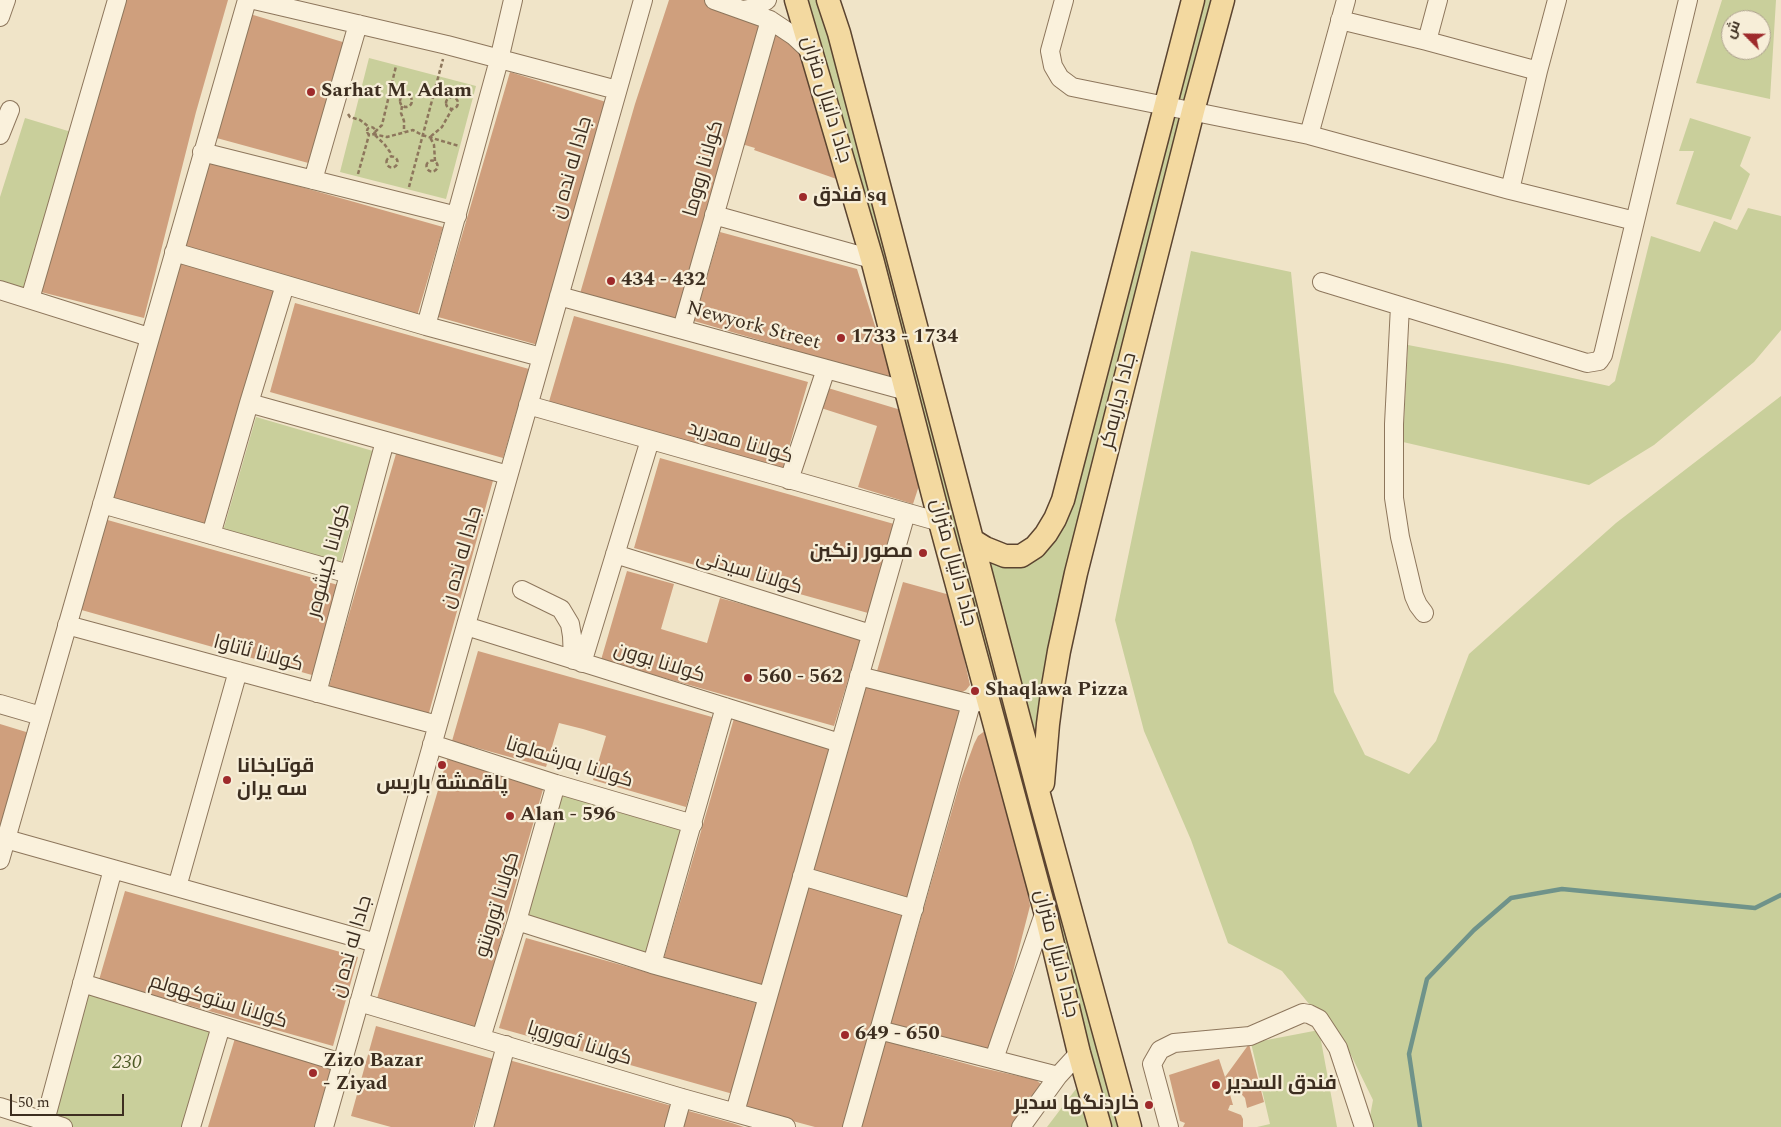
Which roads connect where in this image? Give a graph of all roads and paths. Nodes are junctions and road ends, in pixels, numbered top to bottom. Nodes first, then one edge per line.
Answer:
1 (6, 0) edge
2 (117, 0) edge
3 (247, 0) edge
4 (254, 0) edge
5 (513, 0) edge
6 (643, 0) edge
7 (714, 0) edge
8 (767, 0) edge
9 (796, 0) edge
10 (828, 0) edge
11 (1064, 0) edge
12 (1193, 0) edge
13 (1223, 0) edge
14 (1346, 0) edge
15 (1438, 0) edge
16 (1557, 0) edge
17 (1688, 0) edge
18 (743, 10) junction
19 (0, 17) edge
20 (770, 20) junction
21 (1340, 20) junction
22 (358, 24) junction
23 (1427, 41) junction
24 (446, 45) junction
25 (811, 52) junction
26 (499, 60) junction
27 (396, 66) dead end
28 (1538, 71) junction
29 (617, 90) junction
30 (336, 97) junction
31 (1166, 105) junction
32 (402, 106) junction
33 (452, 109) junction
34 (10, 110) dead end
35 (1193, 111) junction
36 (369, 127) junction
37 (404, 132) junction
38 (374, 133) junction
39 (369, 134) junction
40 (0, 135) edge
41 (422, 135) junction
42 (1309, 135) junction
43 (430, 138) junction
44 (475, 151) junction
45 (202, 152) junction
46 (391, 156) junction
47 (435, 161) junction
48 (313, 180) junction
49 (354, 190) junction
50 (1510, 190) junction
51 (405, 203) junction
52 (714, 215) junction
53 (457, 216) junction
54 (1635, 221) junction
55 (174, 252) junction
56 (872, 259) junction
57 (1322, 282) dead end
58 (285, 285) junction
59 (0, 290) edge
60 (559, 296) junction
61 (30, 299) junction
62 (1400, 306) junction
63 (426, 326) junction
64 (682, 329) junction
65 (149, 337) junction
66 (541, 357) junction
67 (826, 369) junction
68 (907, 391) junction
69 (249, 404) junction
70 (528, 405) junction
71 (650, 440) junction
72 (385, 441) junction
73 (508, 474) junction
74 (789, 480) junction
75 (102, 504) junction
76 (906, 513) junction
77 (940, 522) junction
78 (212, 535) junction
79 (972, 540) junction
80 (615, 554) junction
81 (349, 574) junction
82 (522, 590) dead end
83 (1424, 613) dead end
84 (67, 625) junction
85 (466, 626) junction
86 (871, 634) junction
87 (578, 661) junction
88 (238, 671) junction
89 (859, 676) junction
90 (317, 693) junction
91 (980, 702) junction
92 (0, 704) edge
93 (725, 707) junction
94 (41, 716) junction
95 (438, 725) junction
96 (840, 743) junction
97 (432, 744) junction
98 (556, 784) junction
99 (1042, 806) junction
100 (693, 824) junction
101 (6, 839) junction
102 (0, 860) edge
103 (113, 869) junction
104 (802, 876) junction
105 (177, 887) junction
106 (914, 909) junction
107 (1045, 911) junction
108 (518, 921) junction
109 (376, 943) junction
110 (652, 964) junction
111 (82, 983) junction
112 (768, 996) junction
113 (360, 1002) junction
114 (221, 1026) junction
115 (880, 1030) junction
116 (481, 1038) junction
117 (506, 1045) junction
118 (1079, 1053) junction
119 (994, 1059) junction
120 (342, 1063) junction
121 (1058, 1076) junction
122 (682, 1098) junction
123 (1122, 1100) junction
124 (0, 1107) edge
125 (735, 1112) junction
126 (1098, 1118) edge
127 (45, 1121) junction
128 (63, 1127) edge
129 (191, 1127) edge
130 (326, 1127) edge
131 (484, 1127) edge
132 (674, 1127) edge
133 (786, 1127) edge
134 (852, 1127) edge
135 (1021, 1127) edge
136 (1130, 1127) edge
137 (1169, 1127) edge
138 (1364, 1127) edge

1 - 19 street
2 - 61 street
3 - 45 street
4 - 22 street
5 - 26 street
6 - 29 street, جادا له نده ن
7 - 18 street
8 - 18 street
9 - 25 main road, جادا دانيال متران
10 - 79 main road, جادا دانيال متران
11 - 31 street
12 - 31 main road, جادا دیاربه‌كر
13 - 35 main road, جادا دیاربه‌كر
14 - 21 street
15 - 23 street
16 - 28 street
17 - 54 street
18 - 20 street
20 - 25 street
20 - 52 street, كولانا رووما
21 - 23 street
21 - 42 street
22 - 24 street
22 - 30 street
23 - 28 street
24 - 26 street
24 - 41 path
25 - 56 main road, جادا دانيال متران
26 - 29 street
26 - 44 street
27 - 38 path
28 - 50 street
29 - 60 street, جادا له نده ن
30 - 36 path
30 - 48 street
31 - 35 street
31 - 79 main road, جادا دیاربه‌كر
32 - 32 path
32 - 37 path
33 - 33 path
33 - 43 path
34 - 40 street
35 - 42 street
35 - 99 main road, جادا دیاربه‌كر
36 - 38 path
36 - 39 path
37 - 38 path
37 - 41 path
38 - 39 path
38 - 46 path
39 - 49 path
41 - 43 path
41 - 51 path
42 - 50 street
43 - 44 path
43 - 47 path
44 - 53 street
45 - 48 street
45 - 55 street
46 - 46 path
47 - 47 path
48 - 49 street
49 - 51 street
50 - 54 street
51 - 53 street
52 - 56 street
52 - 64 street, كولانا رووما
53 - 63 street
54 - 62 street
55 - 58 street
55 - 65 street
56 - 68 main road, جادا دانيال متران
57 - 62 street
58 - 63 street
58 - 69 street
59 - 61 street
60 - 64 street, Newyork Street
60 - 66 street, جادا له نده ن
61 - 65 street
62 - 83 street
63 - 66 street
64 - 67 street, Newyork Street
65 - 75 street
66 - 70 street, جادا له نده ن
67 - 68 street, Newyork Street
67 - 74 street
68 - 77 main road, جادا دانيال متران
69 - 72 street
69 - 78 street
70 - 71 street, كولانا مه‌درید
70 - 73 street, جادا له نده ن
71 - 74 street, كولانا مه‌درید
71 - 80 street
72 - 73 street
72 - 81 street, كولانا كیشوه‌ر
73 - 85 street, جادا له نده ن
74 - 76 street, كولانا مه‌درید
75 - 78 street
75 - 84 street
76 - 77 street, كولانا مه‌درید
76 - 86 street
77 - 91 main road, جادا دانيال متران
78 - 81 street
79 - 99 main road, جادا دانيال متران
80 - 86 street, كولانا سيدنى
80 - 87 street
81 - 90 street, كولانا كیشوه‌ر
82 - 87 street
84 - 88 street, كولانا ئاتاوا
84 - 94 street
85 - 87 street, كولانا بوون
85 - 95 street, جادا له نده ن
86 - 89 street
87 - 93 street, كولانا بوون
88 - 90 street, كولانا ئاتاوا
88 - 105 street
89 - 91 street
89 - 96 street
90 - 95 street, كولانا ئاتاوا
91 - 106 street
91 - 107 main road, جادا دانيال متران
92 - 94 street
93 - 96 street, كولانا بوون
93 - 100 street
94 - 101 street
95 - 97 street, جادا له نده ن
96 - 104 street
97 - 98 street, كولانا به‌رشه‌لونا
97 - 109 street, جادا له نده ن
98 - 100 street, كولانا به‌رشه‌لونا
98 - 108 street, كولانا تورونتو
99 - 123 main road, جادا دانيال متران
100 - 110 street
101 - 102 street
101 - 103 street
103 - 105 street
103 - 111 street
104 - 106 street
104 - 112 street
105 - 109 street
106 - 115 street
107 - 118 main road, جادا دانيال متران
107 - 119 street
108 - 110 street
108 - 116 street, كولانا تورونتو
109 - 113 street, جادا له نده ن
110 - 112 street
111 - 114 street, كولانا ستوكهولم
111 - 127 street
112 - 125 street
113 - 116 street, كولانا ئه‌وروپا
113 - 120 street, جادا له نده ن
114 - 120 street, كولانا ستوكهولم
114 - 129 street
115 - 119 street
115 - 134 street
116 - 117 street, كولانا ئه‌وروپا
117 - 122 street, كولانا ئه‌وروپا
117 - 131 street
118 - 121 street
118 - 126 main road, جادا دانيال متران
119 - 121 street
120 - 130 street, جادا له نده ن
121 - 135 street
122 - 125 street, كولانا ئه‌وروپا
122 - 132 street
123 - 126 main road
123 - 136 main road, جادا دانيال متران
124 - 127 street
125 - 133 street, كولانا ئه‌وروپا
127 - 128 street
137 - 138 street

